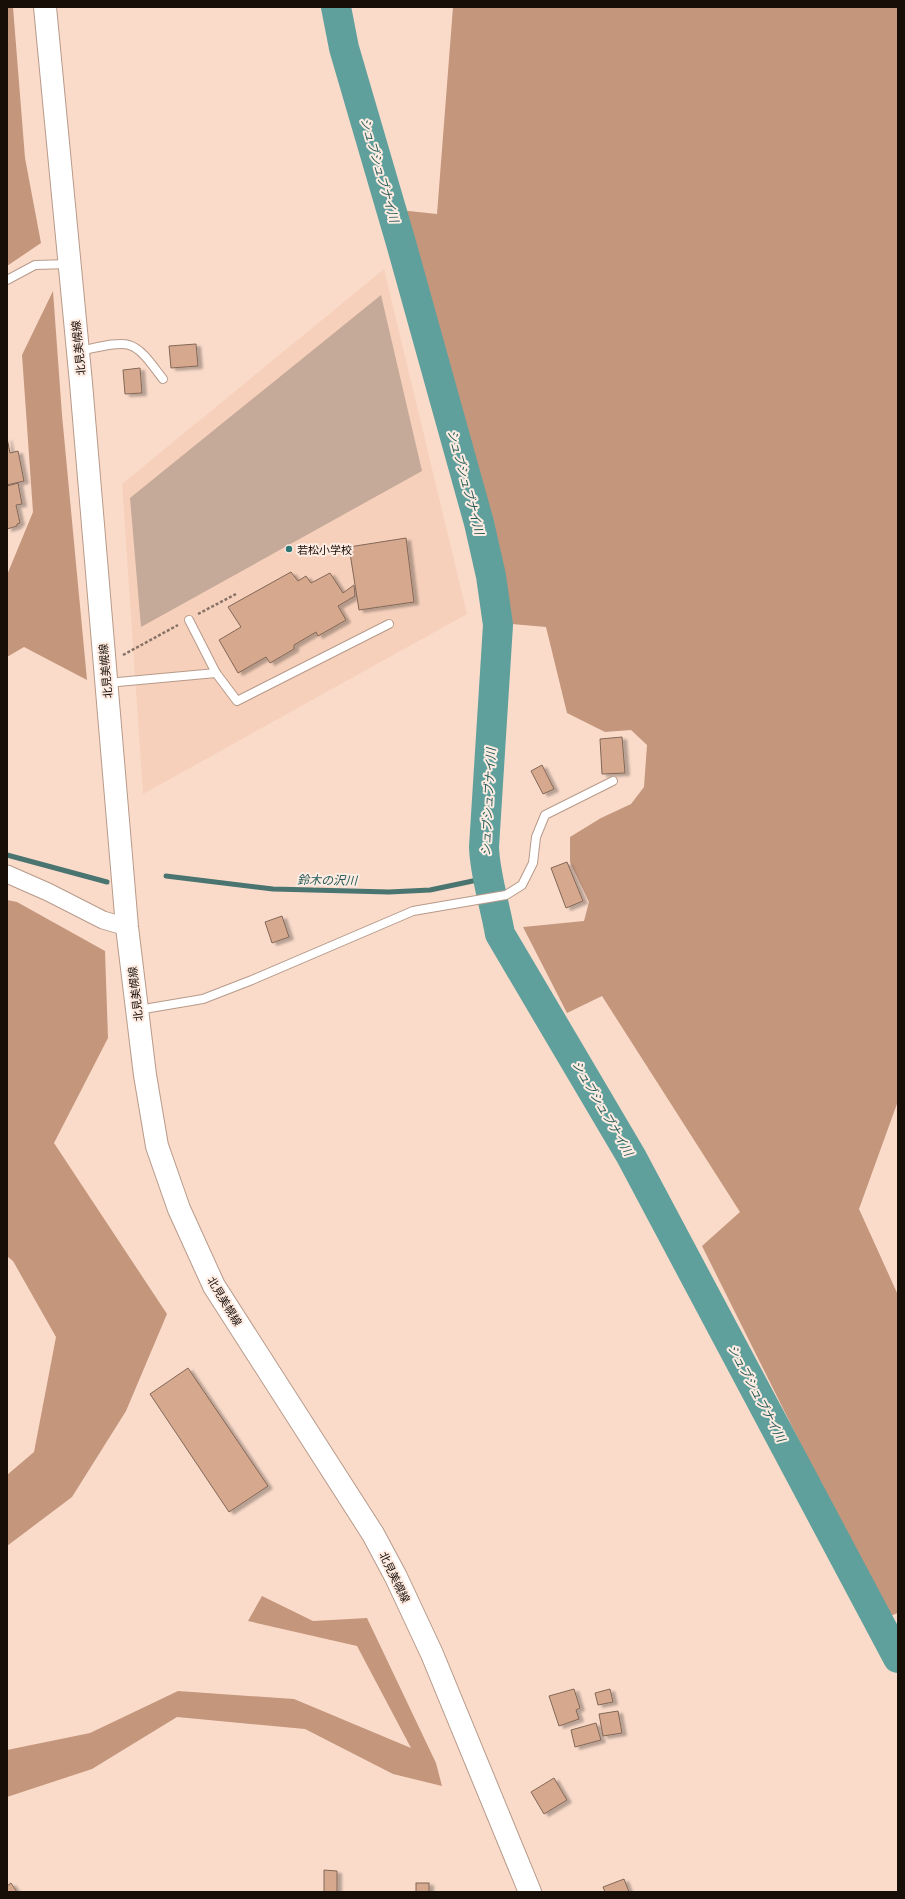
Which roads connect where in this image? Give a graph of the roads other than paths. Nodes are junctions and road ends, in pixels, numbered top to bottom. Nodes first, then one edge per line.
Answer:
1 (45, 7) edge
2 (70, 264) junction
3 (7, 280) edge
4 (78, 351) junction
5 (163, 378) dead end
6 (189, 620) road end
7 (389, 624) dead end
8 (216, 673) junction
9 (105, 674) junction
10 (613, 781) dead end
11 (7, 874) edge
12 (127, 927) junction
13 (137, 1010) junction
14 (530, 1892) edge

1 - 2 main road, 北見美幌線
2 - 3 lane
2 - 4 main road, 北見美幌線
4 - 5 lane
4 - 9 main road, 北見美幌線
6 - 8 lane
7 - 8 lane
8 - 9 lane
9 - 12 main road, 北見美幌線
10 - 13 lane
11 - 12 street
12 - 13 main road, 北見美幌線
13 - 14 main road, 北見美幌線

